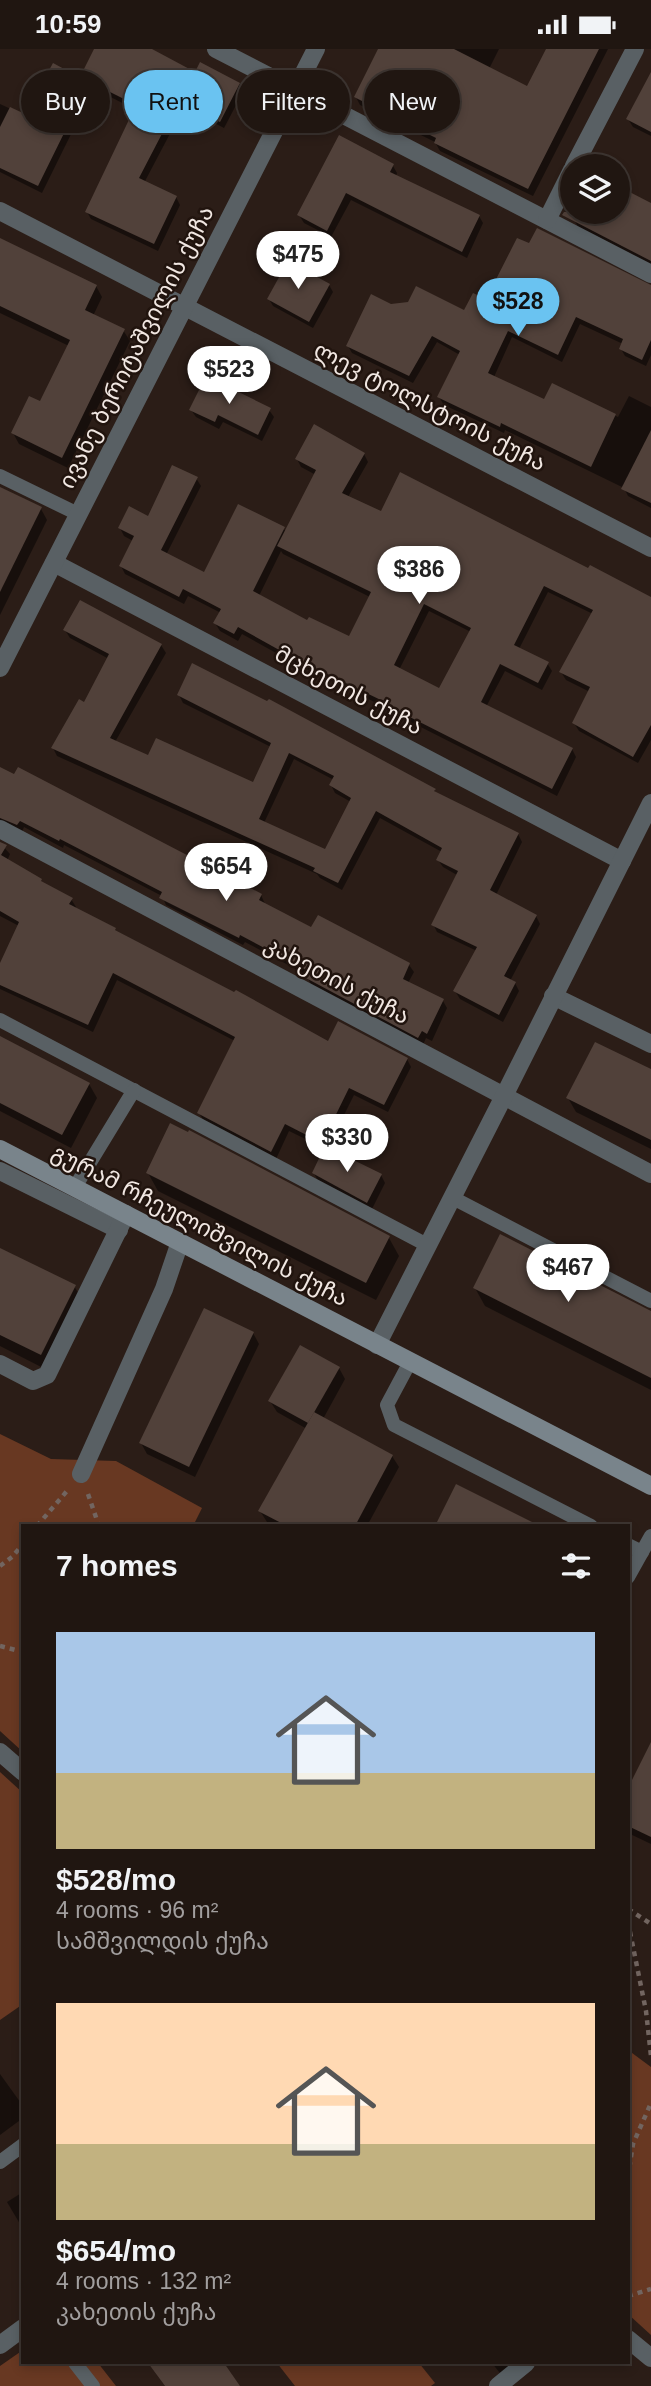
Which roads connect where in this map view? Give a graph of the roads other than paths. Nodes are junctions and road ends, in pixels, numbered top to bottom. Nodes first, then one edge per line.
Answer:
1 (216, 49) edge
2 (316, 49) edge
3 (635, 49) edge
4 (257, 70) edge
5 (305, 70) edge
6 (350, 118) edge
7 (273, 133) edge
8 (580, 154) edge
9 (560, 194) edge
10 (0, 211) edge
11 (547, 220) junction
12 (651, 274) edge
13 (184, 307) junction
14 (0, 476) edge
15 (78, 515) junction
16 (651, 548) edge
17 (54, 563) junction
18 (0, 668) edge
19 (651, 803) edge
20 (0, 829) edge
21 (622, 861) junction
22 (553, 996) junction
23 (0, 1020) edge
24 (651, 1044) edge
25 (134, 1090) junction
26 (504, 1097) junction
27 (2, 1154) edge
28 (0, 1171) edge
29 (651, 1174) edge
30 (75, 1187) junction
31 (451, 1197) junction
32 (122, 1222) junction
33 (180, 1242) junction
34 (427, 1245) junction
35 (651, 1301) edge
36 (377, 1345) junction
37 (410, 1362) junction
38 (0, 1364) edge
39 (81, 1474) road end
40 (651, 1486) edge
41 (587, 1524) edge
42 (651, 1536) edge
43 (635, 1549) edge
44 (630, 1569) edge
45 (0, 1752) edge
46 (21, 1770) edge
47 (21, 2146) edge
48 (0, 2162) edge
49 (21, 2329) edge
50 (630, 2341) edge
51 (0, 2344) edge
52 (651, 2358) edge
53 (76, 2364) edge
54 (525, 2364) edge
55 (93, 2386) edge
56 (498, 2386) edge

1 - 4 street
2 - 5 street, ივანე ბერიტაშვილის ქუჩა
3 - 8 street
6 - 11 street
7 - 13 street, ივანე ბერიტაშვილის ქუჩა
9 - 11 street
10 - 13 street, ლევ ტოლსტოის ქუჩა
11 - 12 street
13 - 15 street, ივანე ბერიტაშვილის ქუჩა
13 - 16 street, ლევ ტოლსტოის ქუჩა
14 - 15 lane
15 - 17 street, ივანე ბერიტაშვილის ქუჩა
17 - 18 street, ივანე ბერიტაშვილის ქუჩა
17 - 21 street, მცხეთის ქუჩა
19 - 21 street
20 - 26 street, კახეთის ქუჩა
21 - 22 street
22 - 24 street
22 - 26 street
23 - 25 lane
25 - 30 lane
25 - 34 lane
26 - 29 street, კახეთის ქუჩა
26 - 31 street
27 - 30 street, გურამ რჩეულიშვილის ქუჩა
28 - 32 street
30 - 32 street, გურამ რჩეულიშვილის ქუჩა
31 - 34 street
31 - 35 lane
32 - 33 street, გურამ რჩეულიშვილის ქუჩა
32 - 38 street
33 - 36 street, გურამ რჩეულიშვილის ქუჩა
33 - 39 street
34 - 36 street
36 - 37 street, გურამ რჩეულიშვილის ქუჩა
37 - 40 street
37 - 41 lane
42 - 43 lane
43 - 44 lane
45 - 46 street
47 - 48 lane
49 - 51 street
50 - 52 street
53 - 55 lane
54 - 56 street

